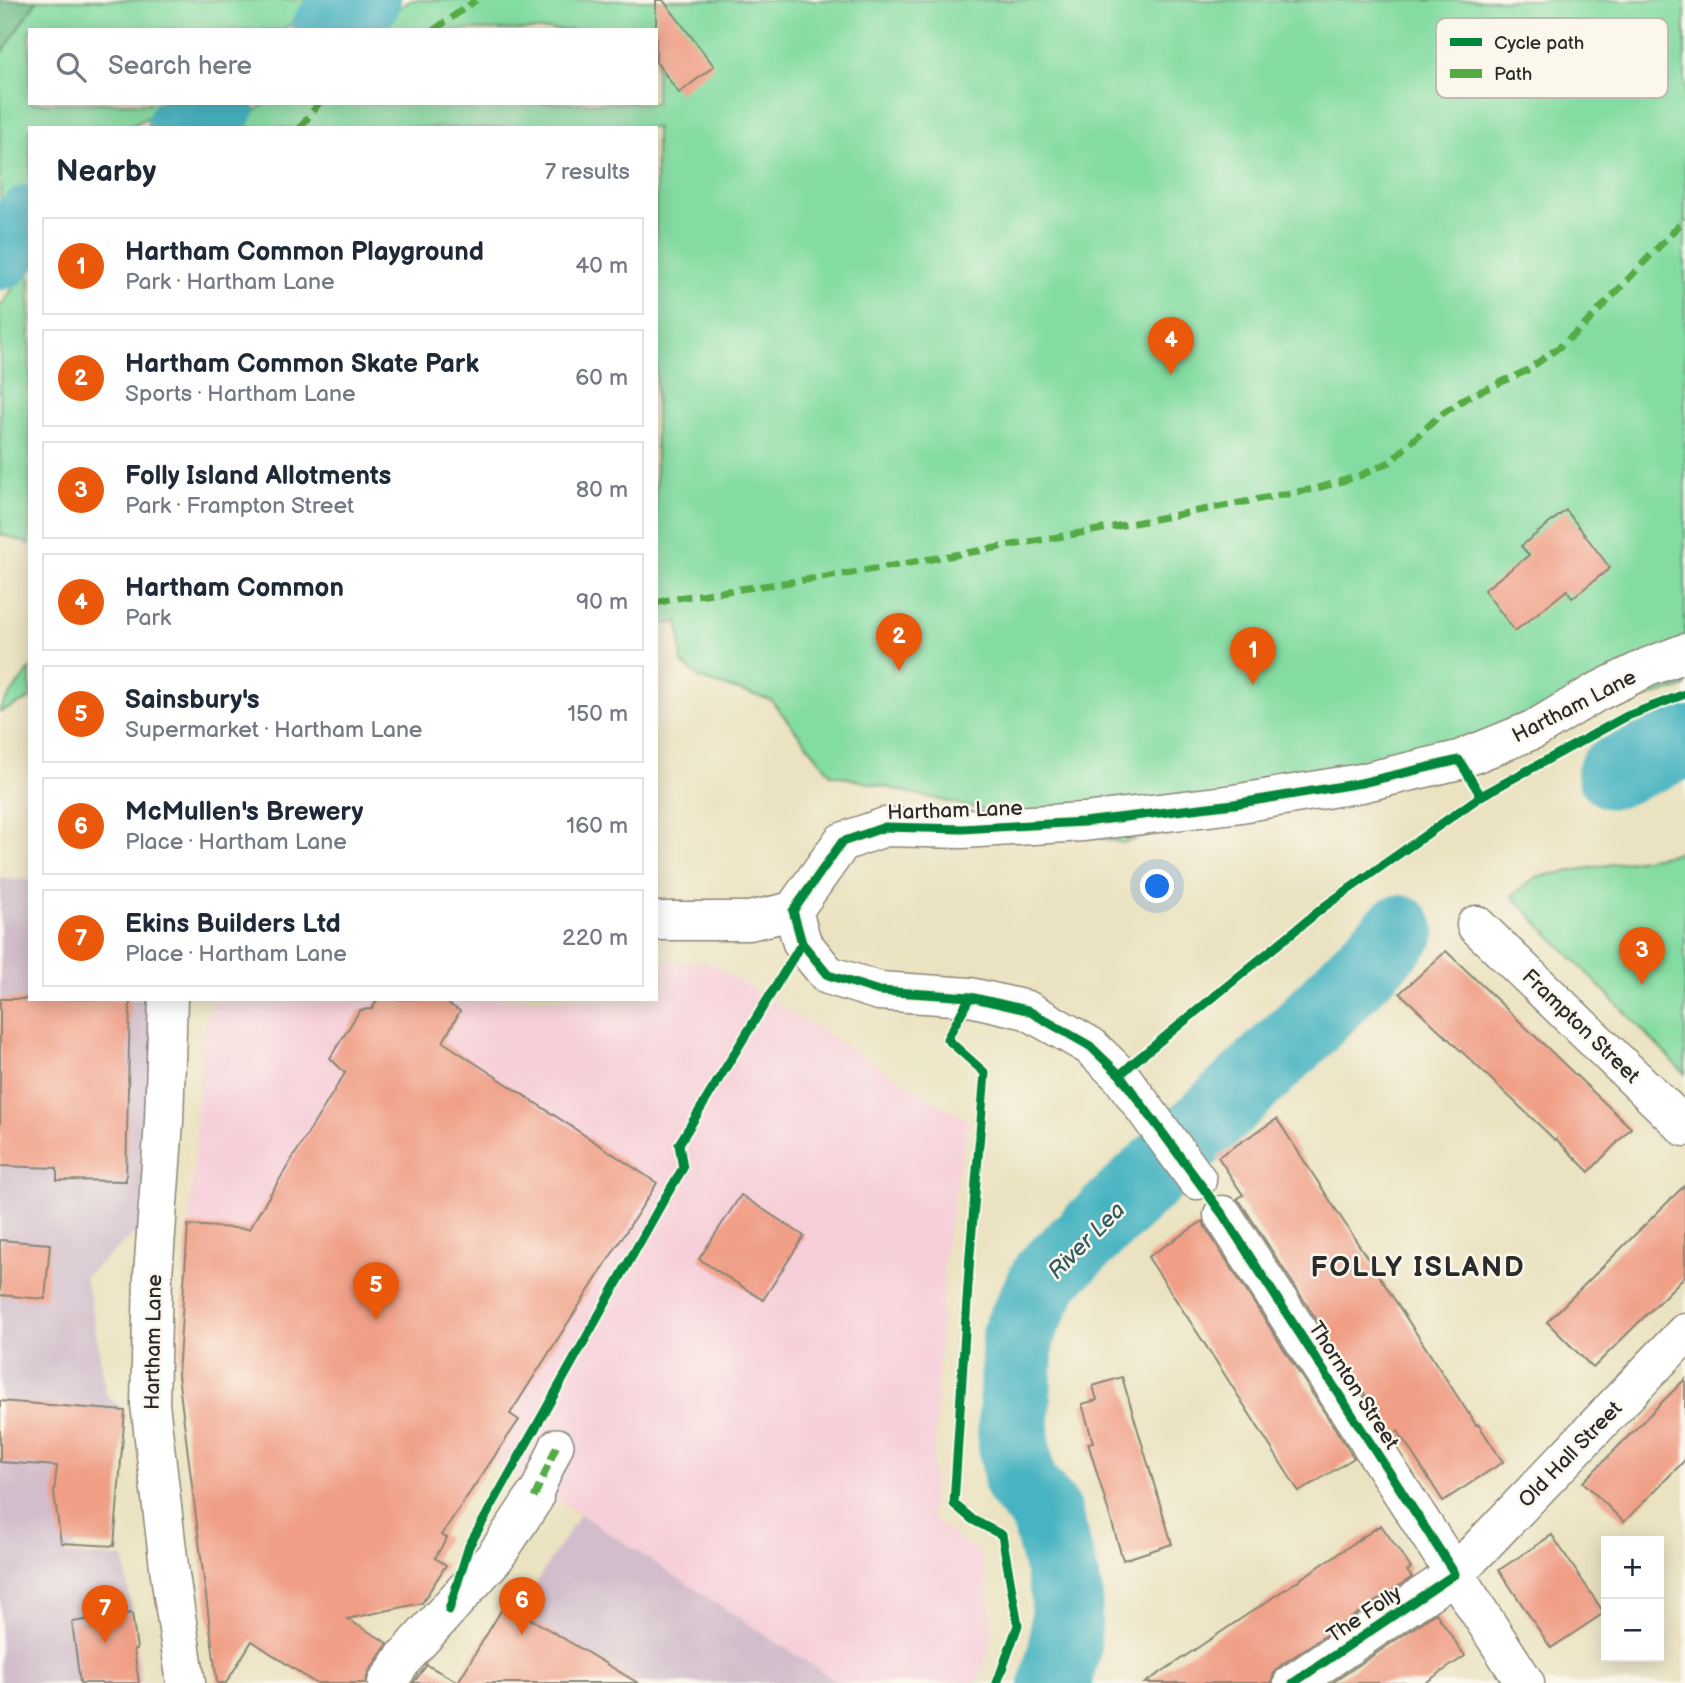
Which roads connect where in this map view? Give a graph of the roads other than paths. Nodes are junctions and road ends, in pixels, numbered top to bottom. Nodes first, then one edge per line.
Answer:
1 (1685, 653) edge
2 (793, 911) junction
3 (658, 921) edge
4 (1476, 925) dead end
5 (168, 1001) edge
6 (1685, 1127) edge
7 (1197, 1180) dead end
8 (1223, 1215) dead end
9 (1685, 1333) edge
10 (557, 1445) dead end
11 (534, 1498) joint
12 (1455, 1574) junction
13 (186, 1683) edge
14 (387, 1683) edge
15 (1293, 1683) edge
16 (1525, 1683) edge

1 - 2 street, Hartham Lane
2 - 3 street
2 - 7 street
4 - 6 street, Frampton Street
5 - 13 street, Hartham Lane
8 - 12 street, Thornton Street
9 - 12 street, Old Hall Street
10 - 11 street
11 - 14 street
12 - 15 street, The Folly
12 - 16 street, Thornton Street

